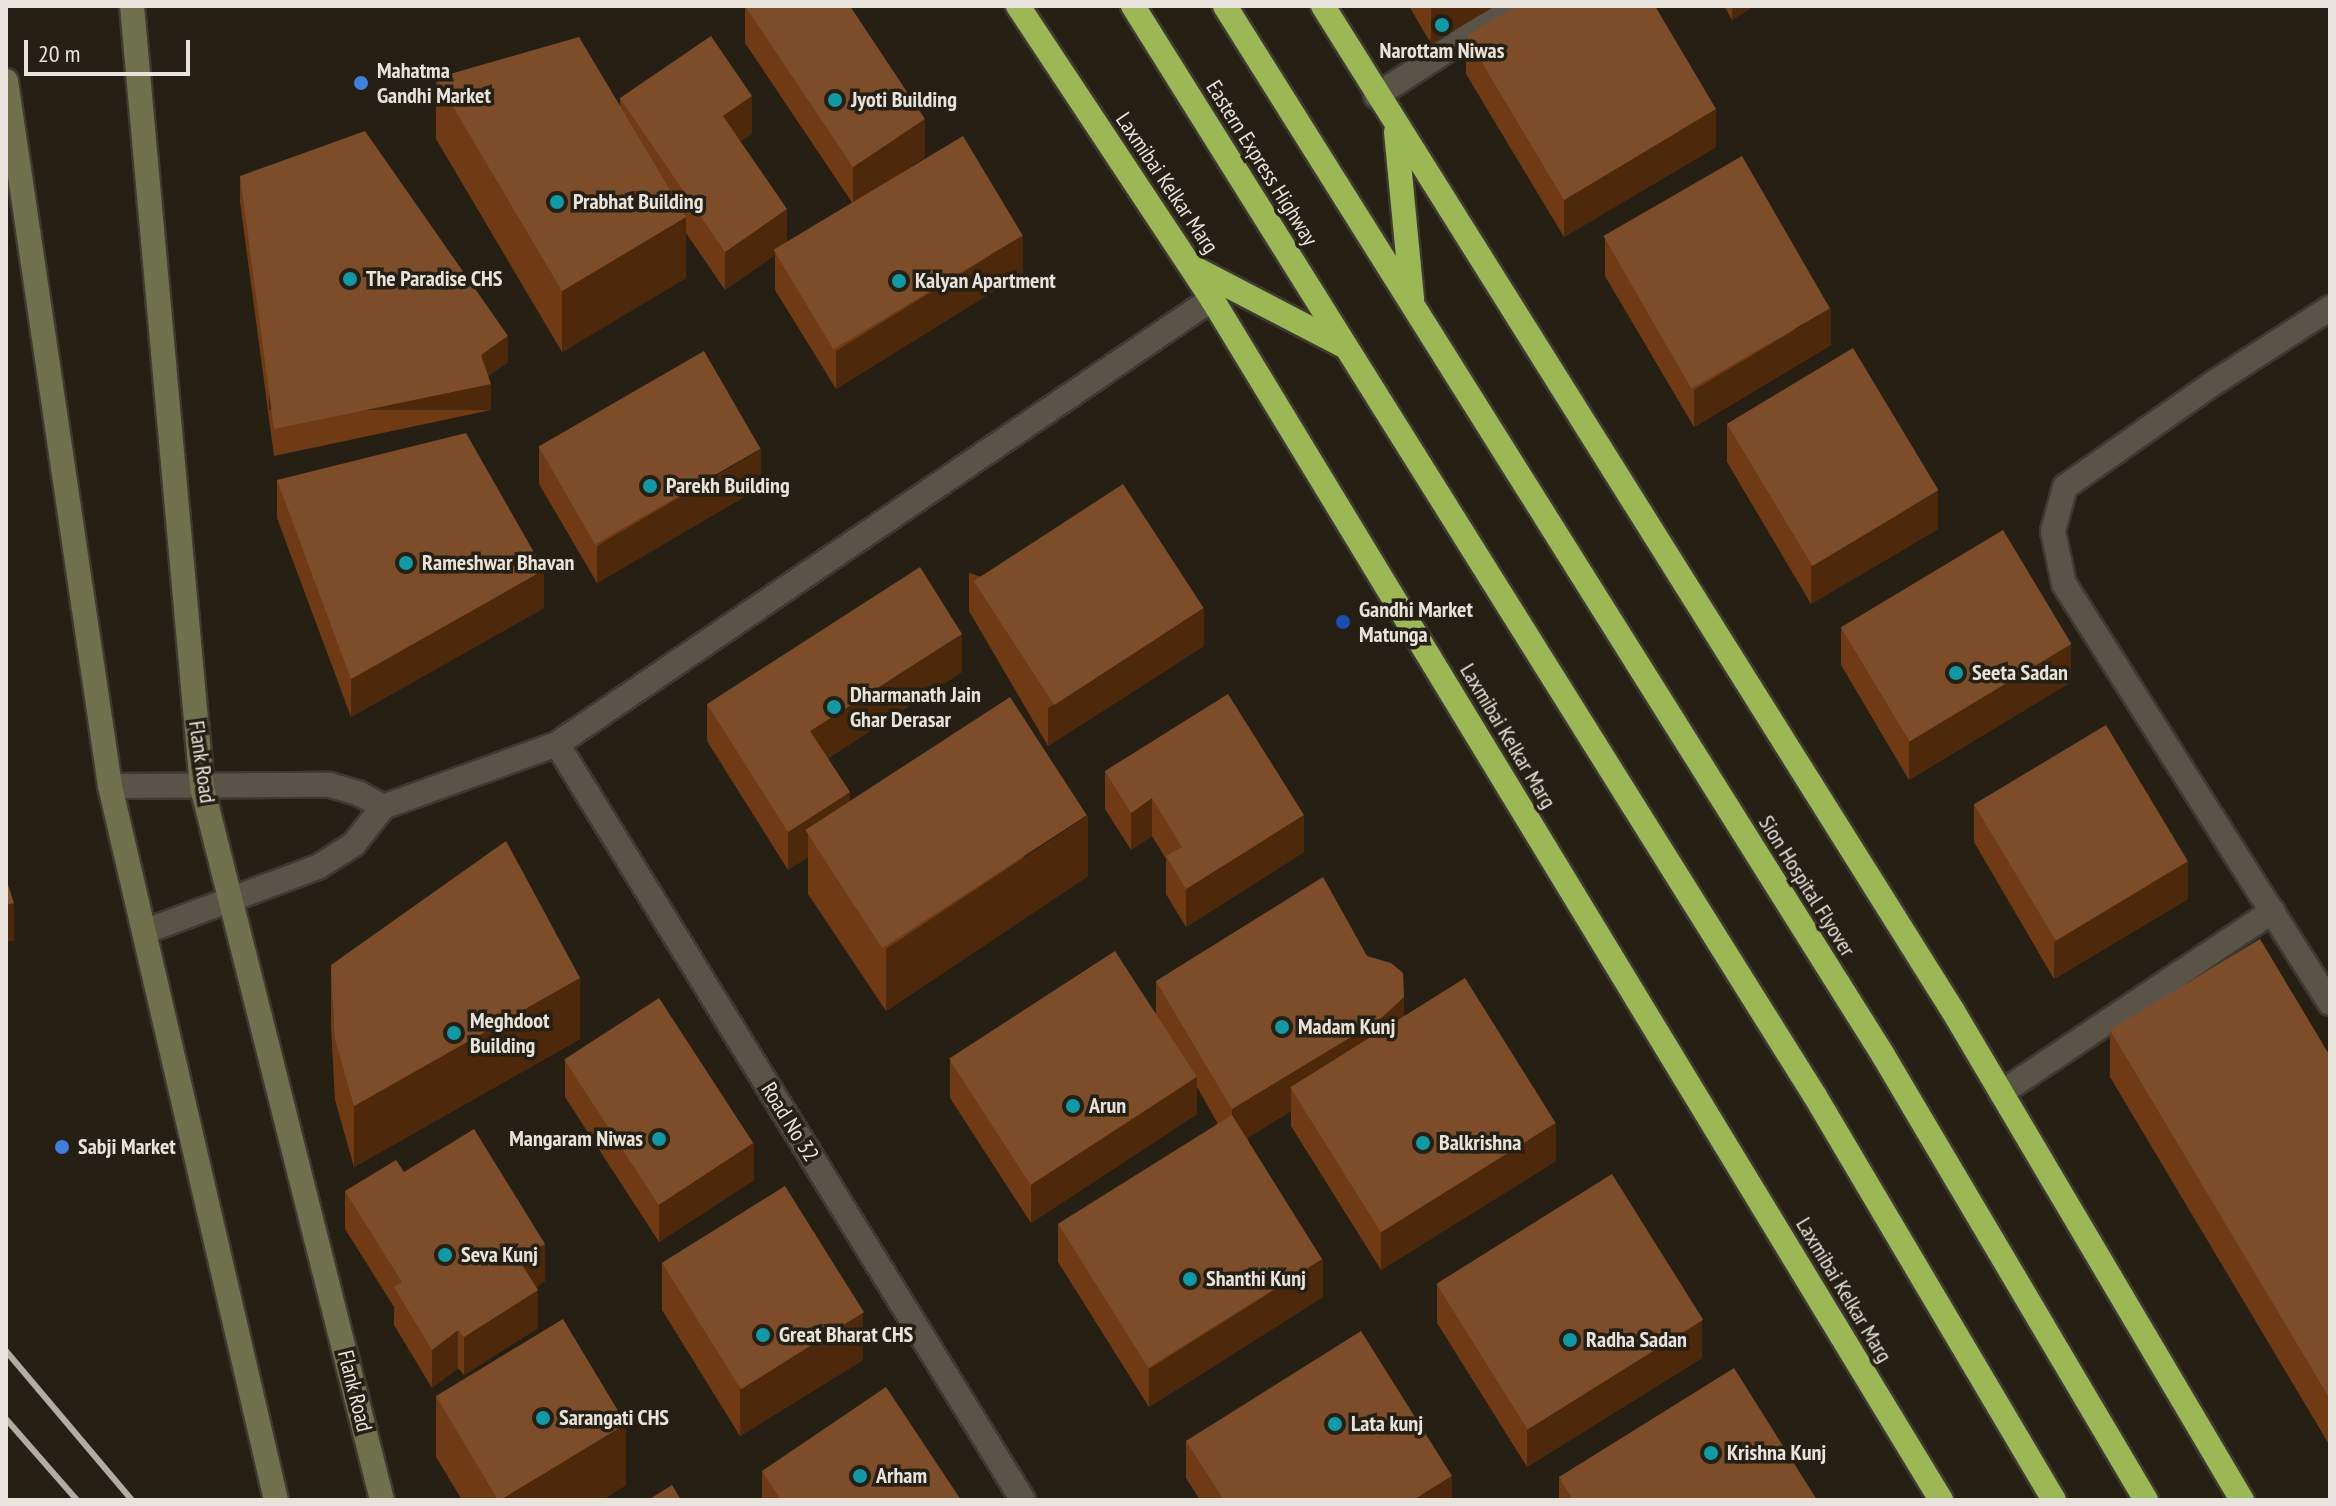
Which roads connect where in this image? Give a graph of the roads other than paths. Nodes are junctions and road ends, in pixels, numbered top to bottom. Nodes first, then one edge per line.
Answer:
1 (132, 6) edge
2 (1018, 6) edge
3 (1133, 6) edge
4 (1225, 6) edge
5 (1323, 6) edge
6 (1515, 6) edge
7 (6, 81) edge
8 (1376, 96) junction
9 (1396, 127) junction
10 (1192, 267) junction
11 (1212, 299) junction
12 (1413, 305) junction
13 (2330, 308) edge
14 (1346, 347) junction
15 (557, 744) junction
16 (110, 786) junction
17 (202, 787) junction
18 (383, 807) junction
19 (231, 900) junction
20 (2273, 911) junction
21 (144, 932) junction
22 (2330, 1003) edge
23 (2001, 1093) junction
24 (383, 1494) edge
25 (276, 1500) edge
26 (1023, 1500) edge
27 (1941, 1500) edge
28 (2054, 1500) edge
29 (2146, 1500) edge
30 (2242, 1500) edge

1 - 17 street, Flank Road
2 - 10 highway, Laxmibai Kelkar Marg
3 - 14 highway, Eastern Express Highway
4 - 12 highway
5 - 8 highway
6 - 8 street
7 - 16 street
8 - 9 highway
9 - 12 highway
9 - 23 highway
10 - 11 highway, Laxmibai Kelkar Marg
10 - 14 highway
11 - 15 street
11 - 27 highway, Laxmibai Kelkar Marg
12 - 29 highway, Sion Hospital Flyover
13 - 20 street
14 - 28 highway
15 - 18 street
15 - 26 street, Road No 32
16 - 17 street
16 - 21 street
17 - 18 street
17 - 19 street, Flank Road
18 - 19 street
19 - 21 street
19 - 24 street, Flank Road
20 - 22 street
20 - 23 street
21 - 25 street
23 - 30 highway

